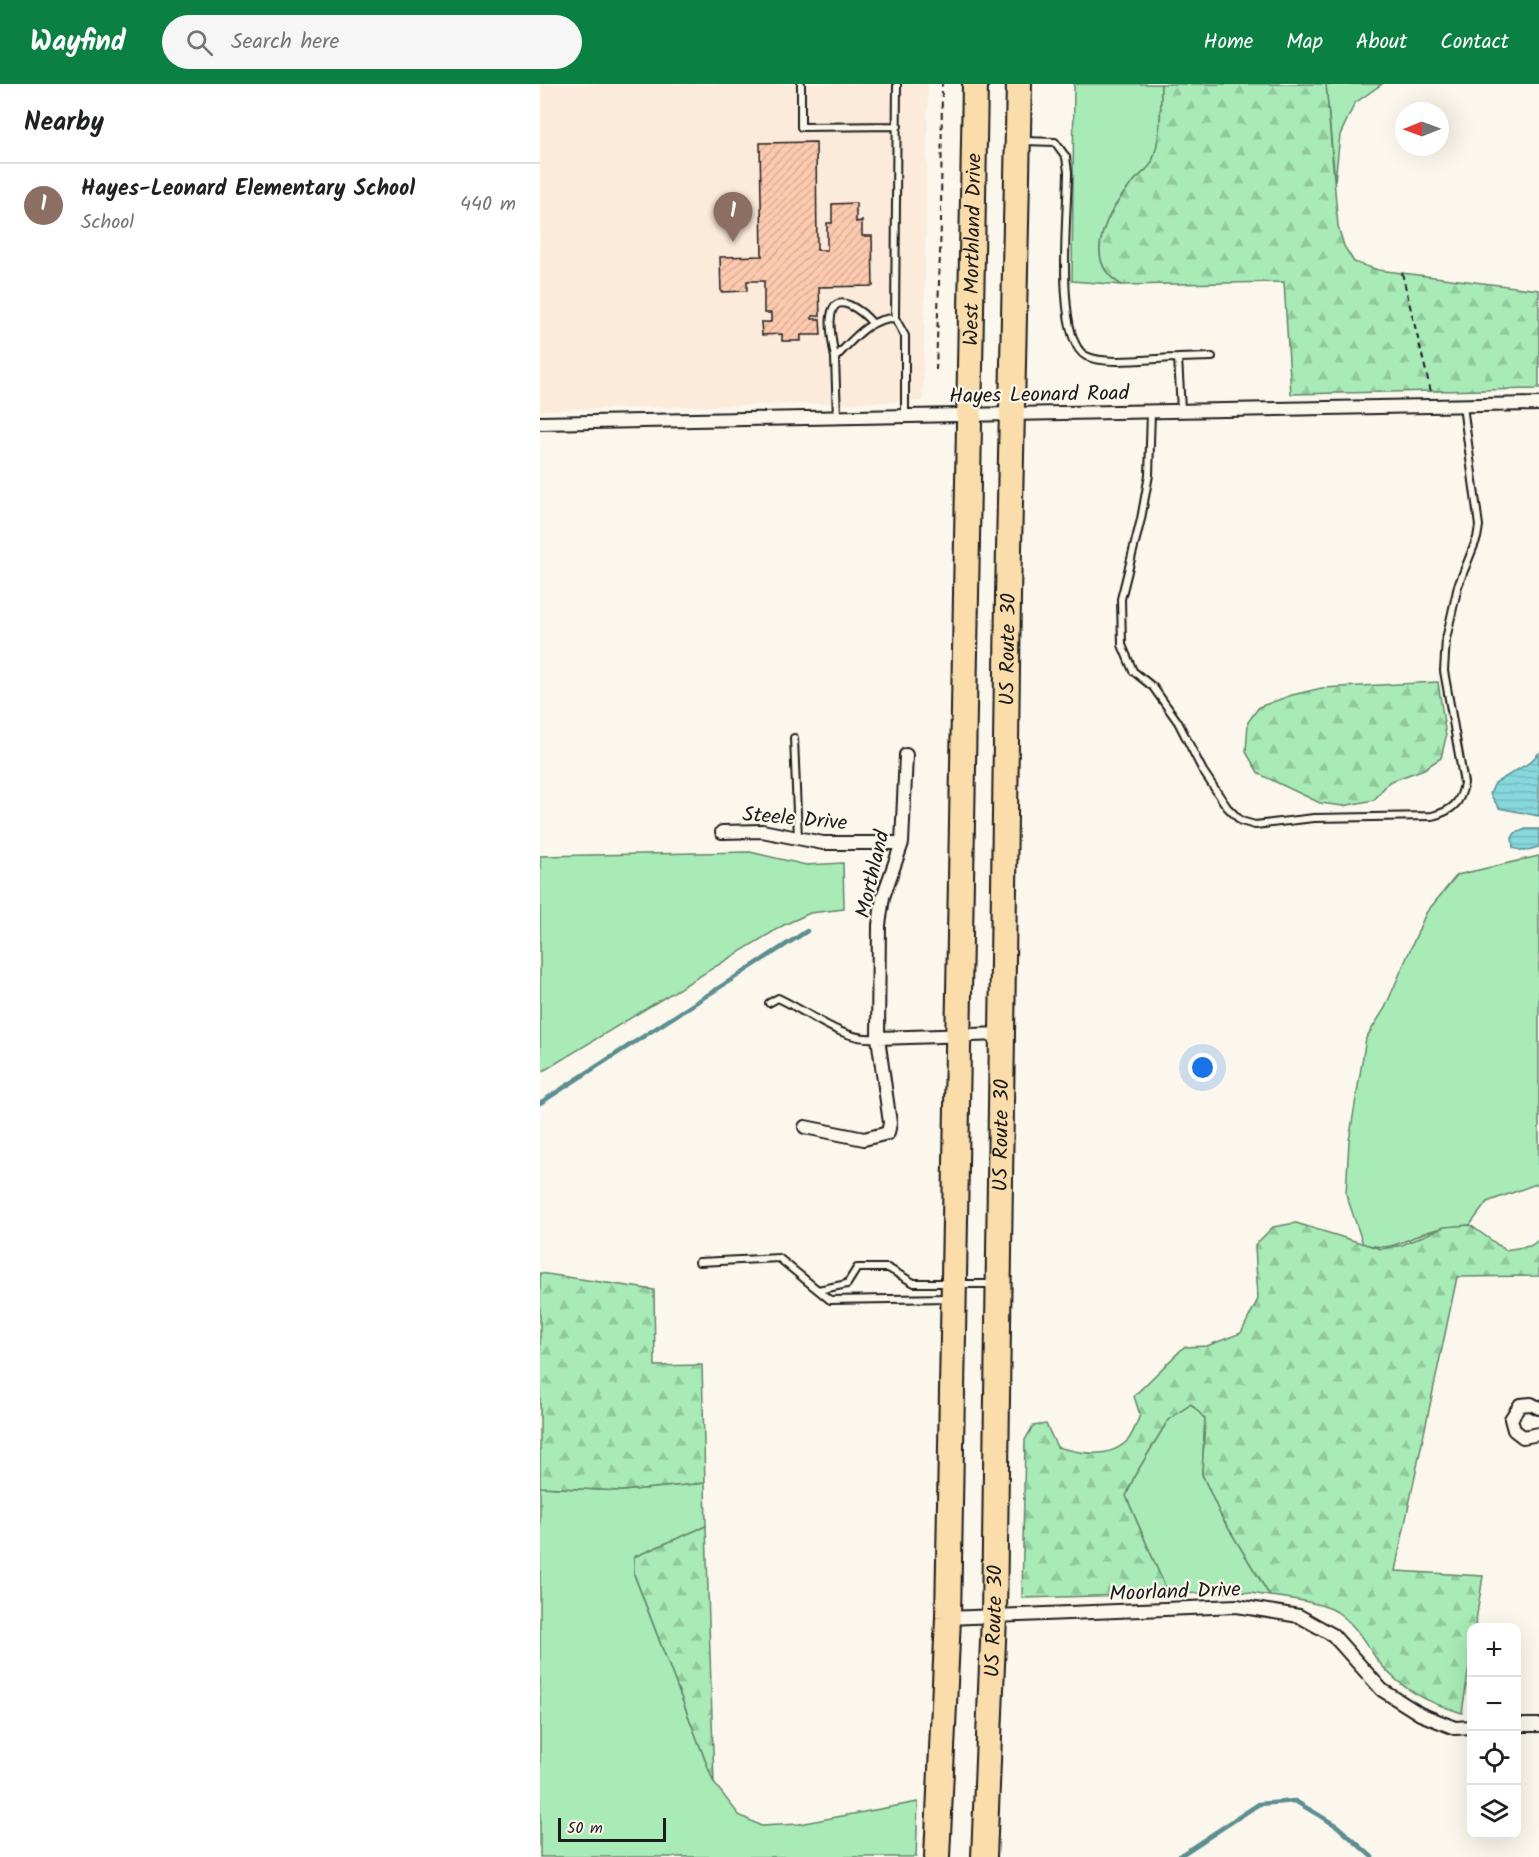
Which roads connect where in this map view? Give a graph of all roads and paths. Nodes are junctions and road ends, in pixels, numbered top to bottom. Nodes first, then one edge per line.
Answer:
1 (801, 84) edge
2 (897, 84) edge
3 (942, 84) edge
4 (975, 84) edge
5 (1019, 84) edge
6 (898, 126) junction
7 (1019, 141) junction
8 (1402, 273) dead end
9 (895, 318) junction
10 (873, 324) junction
11 (1178, 357) junction
12 (1212, 357) dead end
13 (835, 358) junction
14 (936, 370) dead end
15 (1539, 404) edge
16 (1463, 405) junction
17 (1435, 406) junction
18 (1151, 411) junction
19 (1181, 411) junction
20 (1011, 414) junction
21 (970, 415) junction
22 (905, 416) junction
23 (837, 417) junction
24 (540, 423) edge
25 (794, 738) dead end
26 (906, 755) dead end
27 (722, 832) dead end
28 (798, 839) junction
29 (902, 843) junction
30 (769, 1003) dead end
31 (1002, 1034) junction
32 (960, 1035) junction
33 (878, 1038) junction
34 (805, 1127) dead end
35 (699, 1262) dead end
36 (999, 1284) junction
37 (818, 1290) junction
38 (954, 1290) junction
39 (1539, 1408) edge
40 (1539, 1434) edge
41 (994, 1617) junction
42 (948, 1618) junction
43 (1521, 1725) edge
44 (1539, 1725) edge
45 (1467, 1727) edge
46 (937, 1857) edge
47 (984, 1857) edge

1 - 6 lane
2 - 6 lane
3 - 14 path
4 - 21 highway, West Morthland Drive
5 - 7 highway, West Morthland Drive
6 - 9 lane
7 - 11 lane
7 - 20 highway, West Morthland Drive
8 - 17 path
9 - 10 lane
9 - 22 lane
10 - 13 lane
10 - 13 lane
11 - 12 lane
11 - 19 lane
13 - 23 lane
15 - 16 street, Hayes Leonard Road
16 - 17 street, Hayes Leonard Road
16 - 18 lane
17 - 19 street, Hayes Leonard Road
18 - 19 street, Hayes Leonard Road
18 - 20 street, Hayes Leonard Road
20 - 21 street, Hayes Leonard Road
20 - 31 highway, US Route 30
21 - 22 street, Hayes Leonard Road
21 - 32 highway, West Morthland Drive
22 - 23 street, Hayes Leonard Road
23 - 24 street, Hayes Leonard Road
25 - 28 lane
26 - 29 street, Morthland
27 - 28 street, Steele Drive
28 - 29 street, Steele Drive
29 - 33 street, Morthland
30 - 33 lane
31 - 32 street
31 - 36 highway, US Route 30
32 - 33 street
32 - 38 highway, West Morthland Drive
33 - 34 street, Morthland
35 - 37 lane
36 - 38 lane
36 - 41 highway, US Route 30
37 - 38 lane
37 - 38 lane
38 - 42 highway, West Morthland Drive
39 - 40 street
41 - 42 street, Moorland Drive
41 - 45 street, Moorland Drive
41 - 47 highway, US Route 30
42 - 46 highway
43 - 44 street

